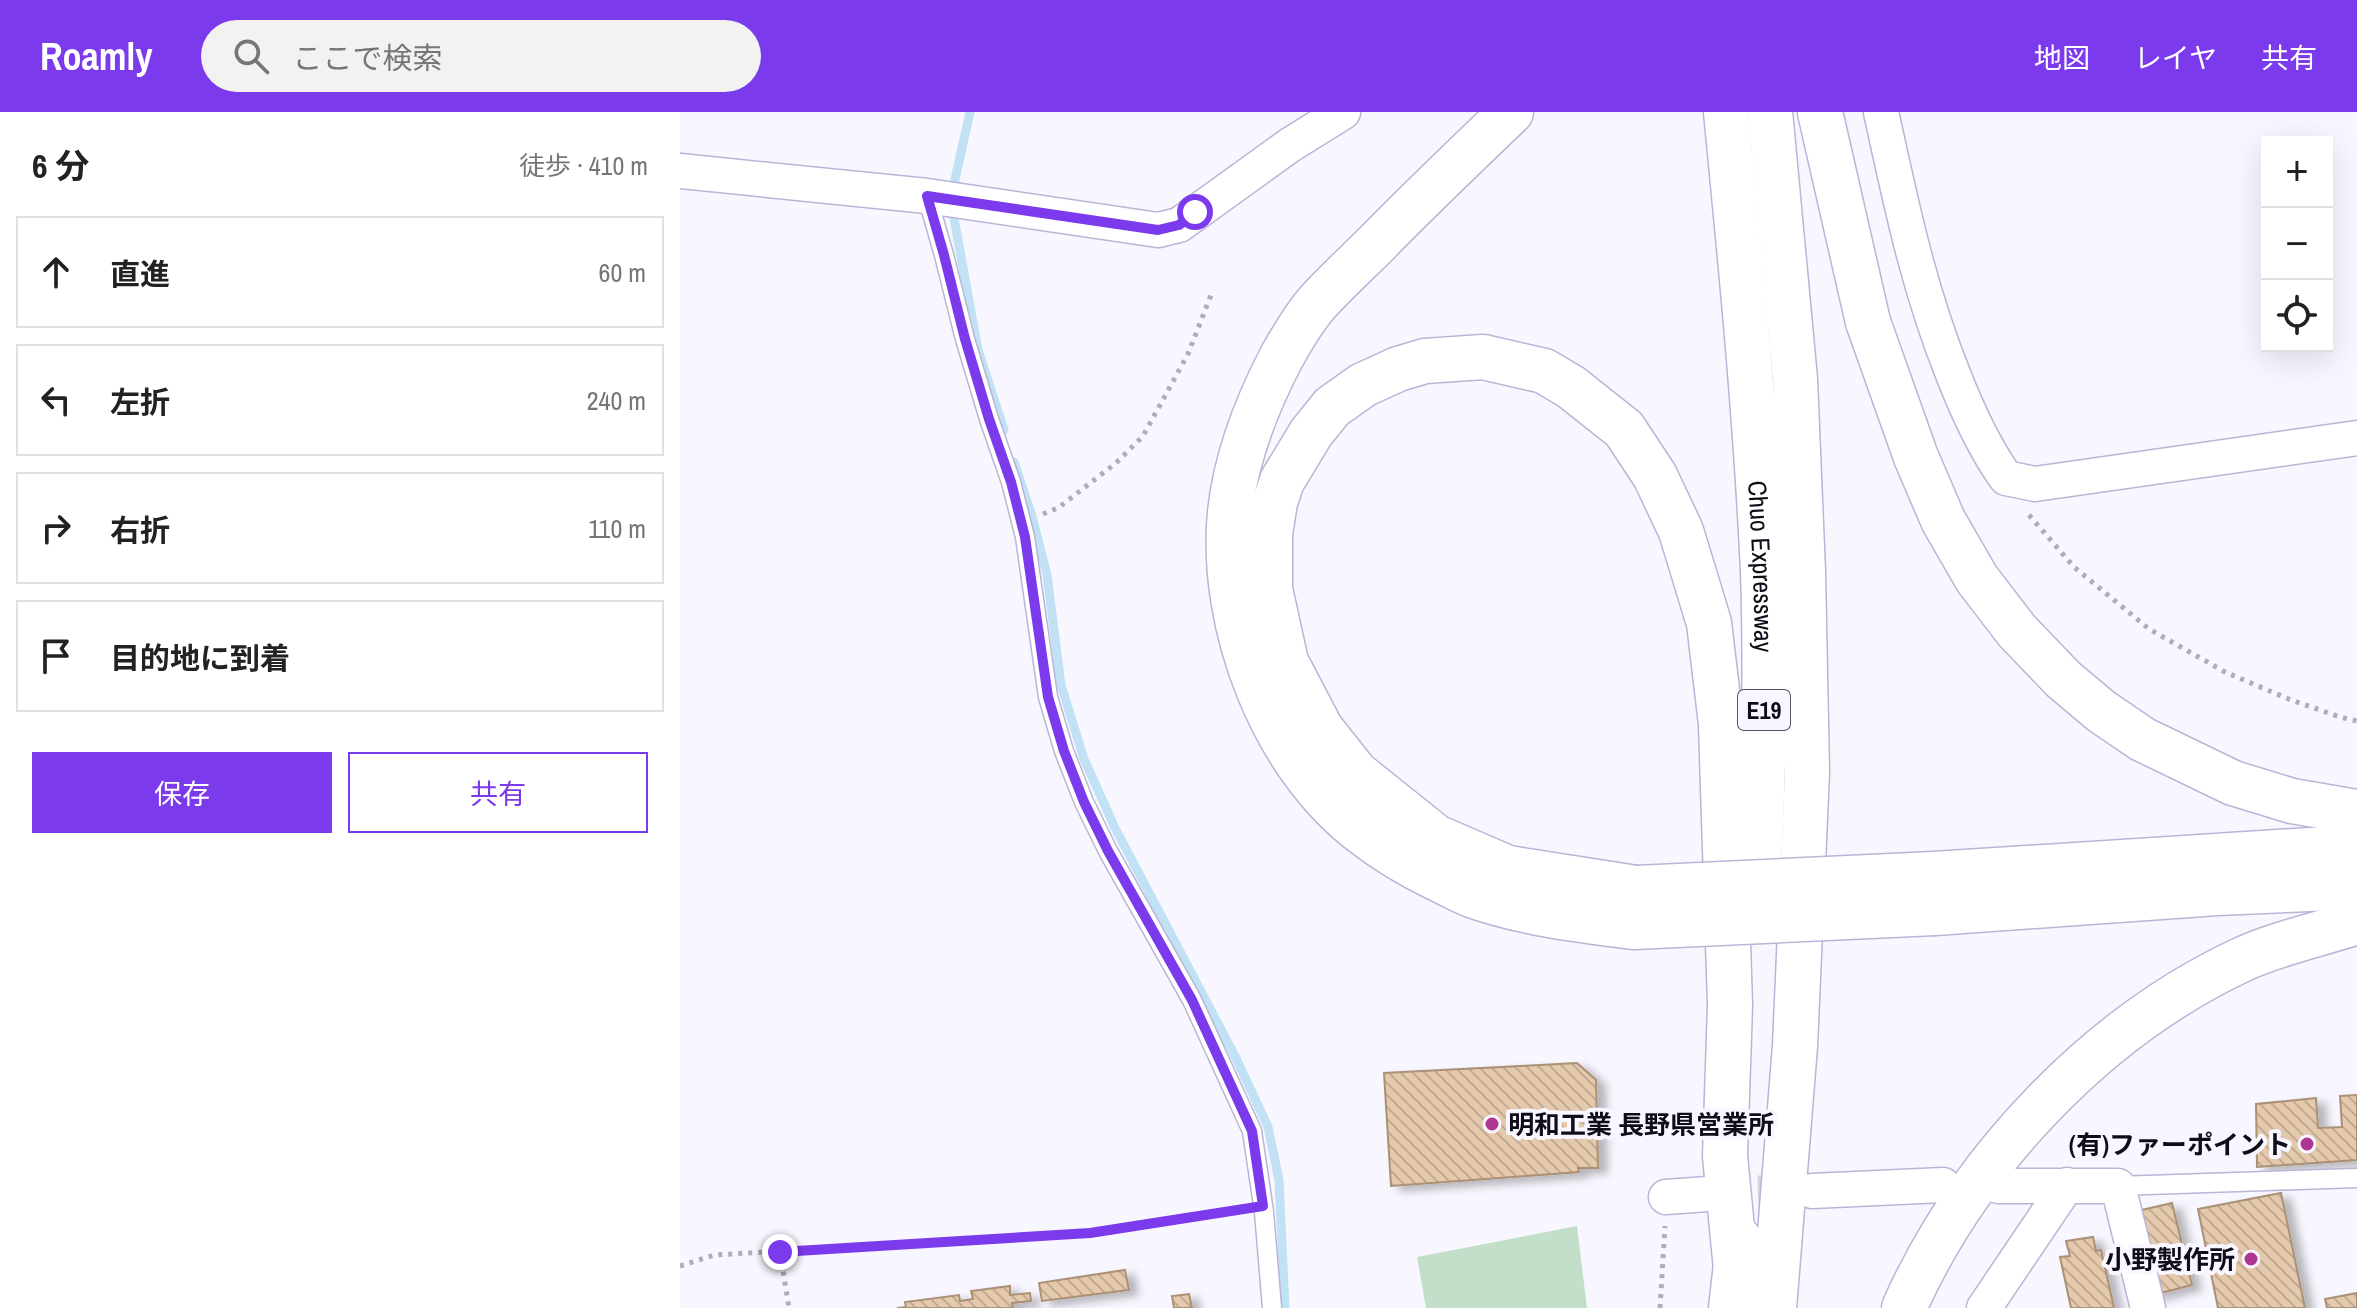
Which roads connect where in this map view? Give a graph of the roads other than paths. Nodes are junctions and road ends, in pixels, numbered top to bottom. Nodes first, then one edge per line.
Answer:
1 (1343, 112) edge
2 (1511, 112) edge
3 (1726, 112) edge
4 (1770, 112) edge
5 (1820, 112) edge
6 (1881, 112) edge
7 (680, 171) edge
8 (932, 197) junction
9 (2357, 438) edge
10 (2357, 812) edge
11 (2357, 847) edge
12 (2357, 887) edge
13 (1935, 894) junction
14 (1635, 907) junction
15 (2357, 922) edge
16 (2357, 1178) edge
17 (1943, 1185) dead end
18 (2067, 1185) junction
19 (1998, 1186) dead end
20 (2118, 1186) junction
21 (1812, 1191) tunnel mouth
22 (1707, 1194) tunnel mouth
23 (1666, 1197) road end
24 (1734, 1288) edge
25 (1272, 1308) edge
26 (1774, 1308) edge
27 (1904, 1308) edge
28 (1984, 1308) edge
29 (2148, 1308) edge

1 - 8 street
2 - 14 highway
3 - 24 highway, Chuo Expressway / E19
4 - 26 highway, Chuo Expressway / E19
5 - 10 highway
6 - 9 street
7 - 8 street
8 - 25 lane
11 - 13 highway
12 - 13 highway
13 - 14 highway, bridge
14 - 24 highway
15 - 27 highway
16 - 20 lane
17 - 21 street
18 - 19 street
18 - 20 street
18 - 28 street
20 - 29 street
22 - 23 street

